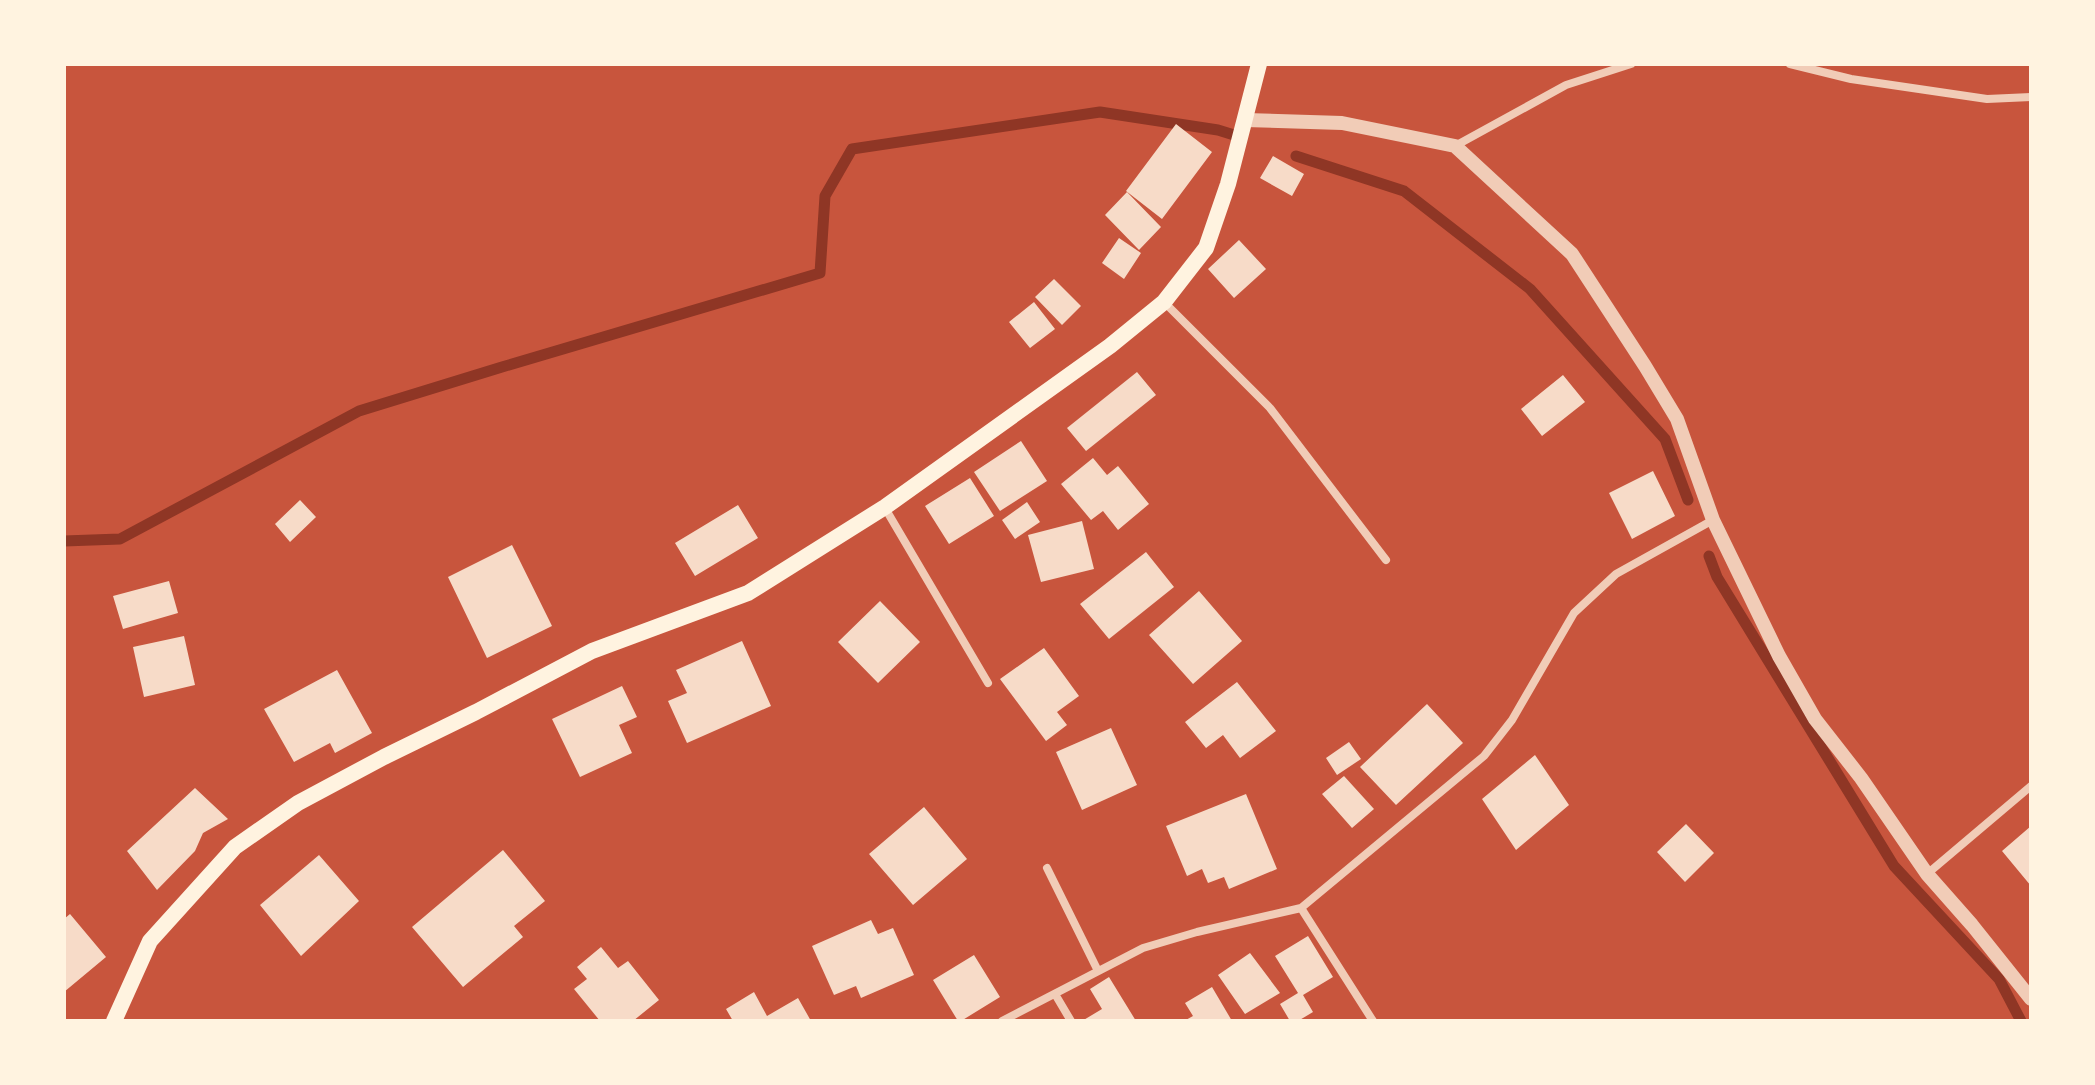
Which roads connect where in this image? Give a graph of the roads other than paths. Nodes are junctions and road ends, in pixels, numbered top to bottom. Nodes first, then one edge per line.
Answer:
1 (1259, 64) edge
2 (1631, 64) edge
3 (1790, 64) edge
4 (2031, 97) edge
5 (1245, 120) junction
6 (1455, 146) junction
7 (1164, 302) junction
8 (885, 507) junction
9 (1713, 520) junction
10 (1386, 560) dead end
11 (988, 683) dead end
12 (2031, 786) edge
13 (1047, 868) dead end
14 (1927, 874) junction
15 (1301, 908) junction
16 (1098, 971) junction
17 (1055, 994) junction
18 (2031, 999) edge
19 (114, 1021) edge
20 (1002, 1021) edge
21 (1071, 1021) edge
22 (1373, 1021) edge

1 - 5 main road
2 - 6 street
3 - 4 street
5 - 6 street
5 - 7 main road
6 - 9 street
7 - 8 main road
7 - 10 street
8 - 11 street
8 - 19 main road
9 - 14 street
9 - 15 street
12 - 14 street
13 - 16 street
14 - 18 street
15 - 16 street
15 - 22 street
16 - 17 street
17 - 20 street
17 - 21 street

